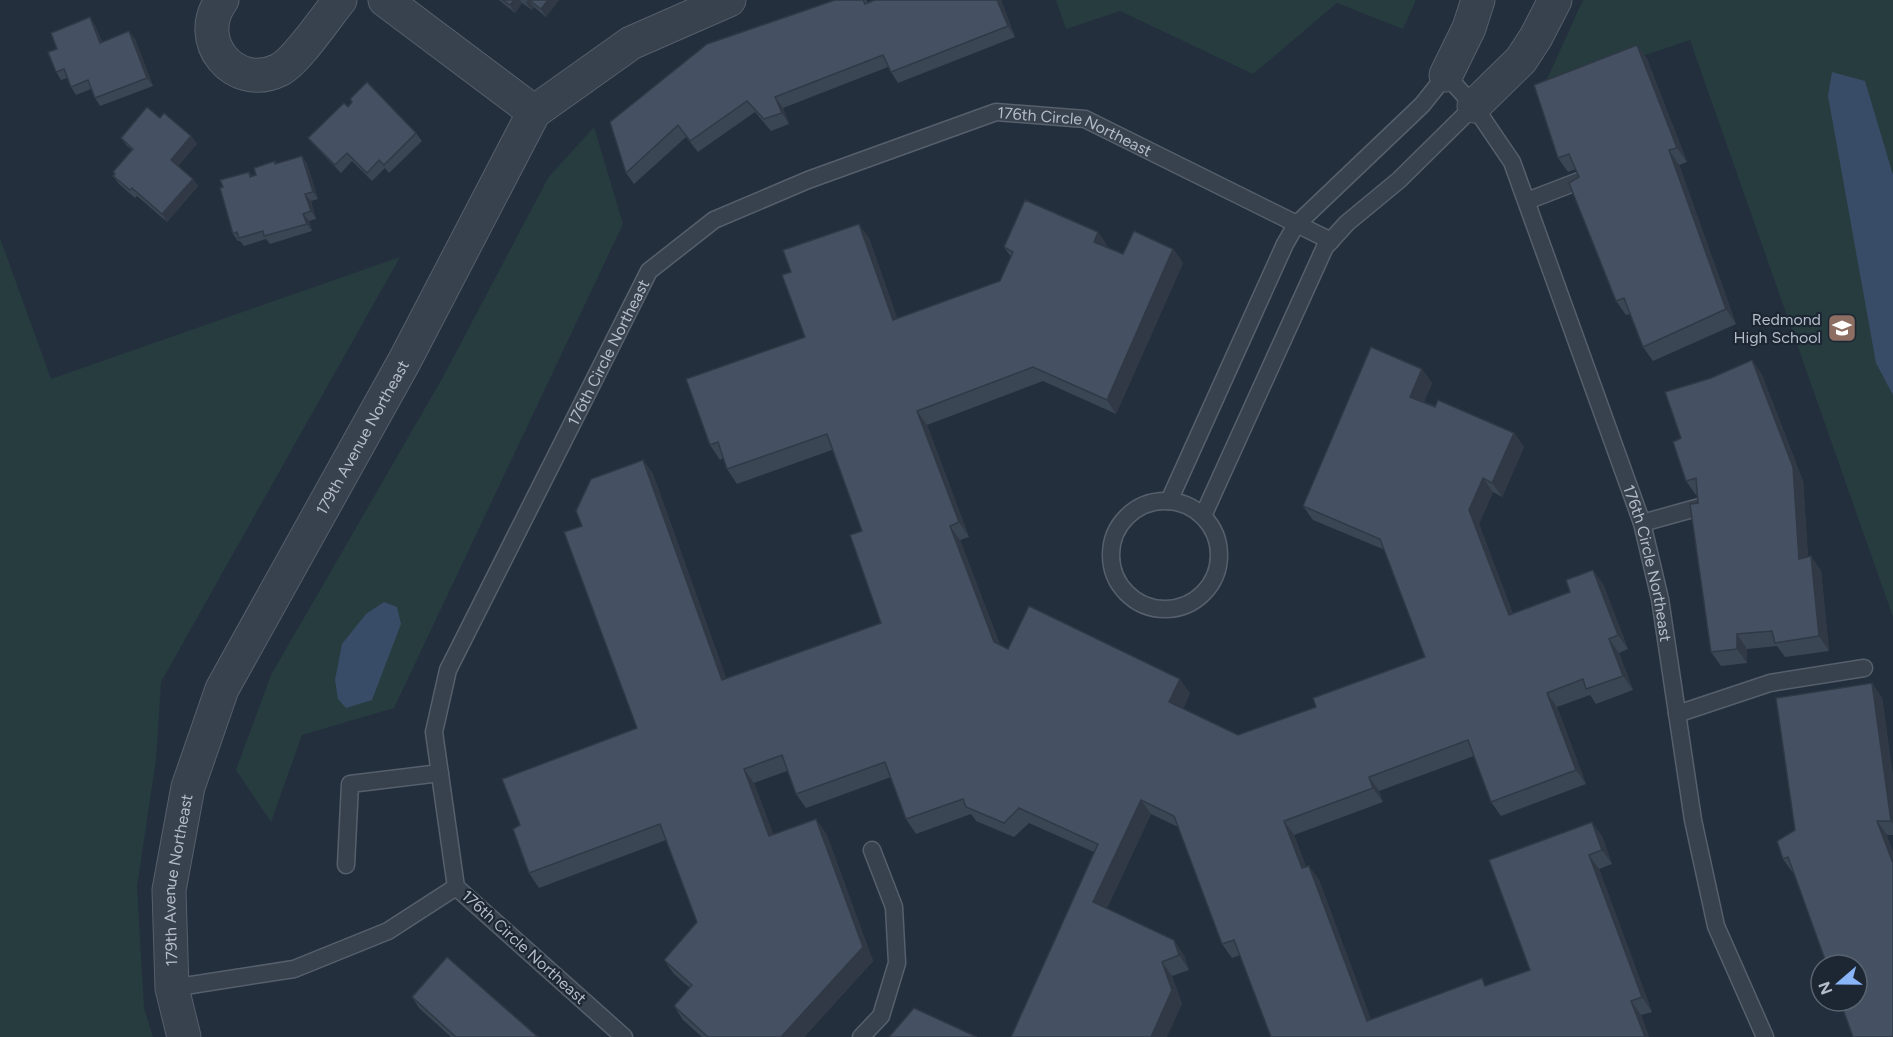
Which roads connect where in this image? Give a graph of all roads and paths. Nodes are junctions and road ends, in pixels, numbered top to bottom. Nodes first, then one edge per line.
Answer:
1 (222, 0) edge
2 (340, 0) edge
3 (385, 0) edge
4 (729, 0) edge
5 (1478, 0) edge
6 (1554, 0) edge
7 (1446, 75) junction
8 (1474, 106) junction
9 (534, 112) junction
10 (1584, 179) edge
11 (1527, 201) junction
12 (1296, 225) junction
13 (1331, 241) junction
14 (1169, 501) junction
15 (1707, 505) edge
16 (1203, 516) junction
17 (1642, 523) junction
18 (1864, 668) dead end
19 (1677, 714) junction
20 (440, 773) junction
21 (872, 850) dead end
22 (346, 865) dead end
23 (456, 886) junction
24 (172, 988) junction
25 (184, 1037) edge
26 (624, 1037) edge
27 (861, 1037) edge
28 (1765, 1037) edge

1 - 2 street
3 - 9 street
4 - 9 street, 179th Avenue Northeast
5 - 7 street
6 - 8 street
7 - 8 lane, 176th Circle Northeast
7 - 12 lane
8 - 11 lane, 176th Circle Northeast
8 - 13 lane
9 - 24 street, 179th Avenue Northeast
10 - 11 lane
11 - 17 lane, 176th Circle Northeast
12 - 13 lane, 176th Circle Northeast
12 - 14 lane
12 - 20 lane, 176th Circle Northeast
13 - 16 lane
14 - 16 lane
14 - 16 lane
15 - 17 lane
17 - 19 lane, 176th Circle Northeast
18 - 19 lane
19 - 28 lane, 176th Circle Northeast
20 - 22 lane
20 - 23 lane, 176th Circle Northeast
21 - 27 lane
23 - 24 lane
23 - 26 lane, 176th Circle Northeast
24 - 25 street, 179th Avenue Northeast

